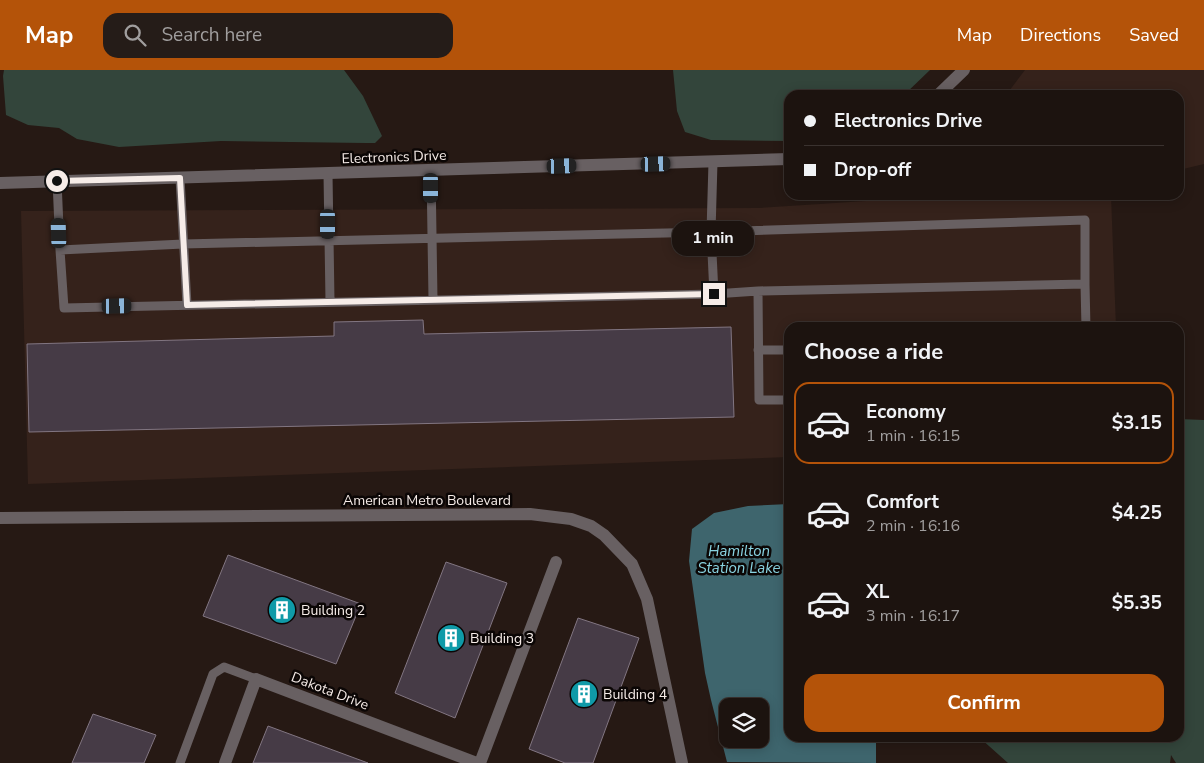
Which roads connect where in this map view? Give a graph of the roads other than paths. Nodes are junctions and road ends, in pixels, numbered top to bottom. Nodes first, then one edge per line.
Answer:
1 (964, 70) edge
2 (943, 90) edge
3 (784, 159) edge
4 (712, 162) junction
5 (431, 170) junction
6 (328, 174) junction
7 (180, 178) junction
8 (57, 181) junction
9 (0, 183) edge
10 (711, 232) junction
11 (432, 238) junction
12 (328, 241) junction
13 (183, 244) junction
14 (60, 250) junction
15 (1085, 284) junction
16 (758, 291) junction
17 (714, 294) junction
18 (433, 299) junction
19 (330, 302) junction
20 (187, 305) junction
21 (1086, 322) edge
22 (758, 350) junction
23 (784, 350) edge
24 (784, 400) edge
25 (0, 518) edge
26 (556, 562) dead end
27 (256, 679) junction
28 (180, 763) edge
29 (224, 763) edge
30 (479, 763) edge
31 (682, 763) edge

1 - 2 street
3 - 4 street, Electronics Drive
4 - 5 street, Electronics Drive
4 - 10 lane
5 - 6 street, Electronics Drive
5 - 11 lane
6 - 7 street, Electronics Drive
6 - 12 lane
7 - 8 street, Electronics Drive
7 - 13 lane
8 - 9 street, Electronics Drive
8 - 14 lane
10 - 11 lane
10 - 15 lane
10 - 17 lane
11 - 12 lane
11 - 18 lane
12 - 13 lane
12 - 19 lane
13 - 14 lane
13 - 20 lane
14 - 20 lane
15 - 16 lane
15 - 21 lane
16 - 17 lane
16 - 22 lane
17 - 18 lane
18 - 19 lane
19 - 20 lane
22 - 23 lane
22 - 24 lane
25 - 31 street, American Metro Boulevard
26 - 30 street
27 - 28 lane
27 - 29 street
27 - 30 street, Dakota Drive

